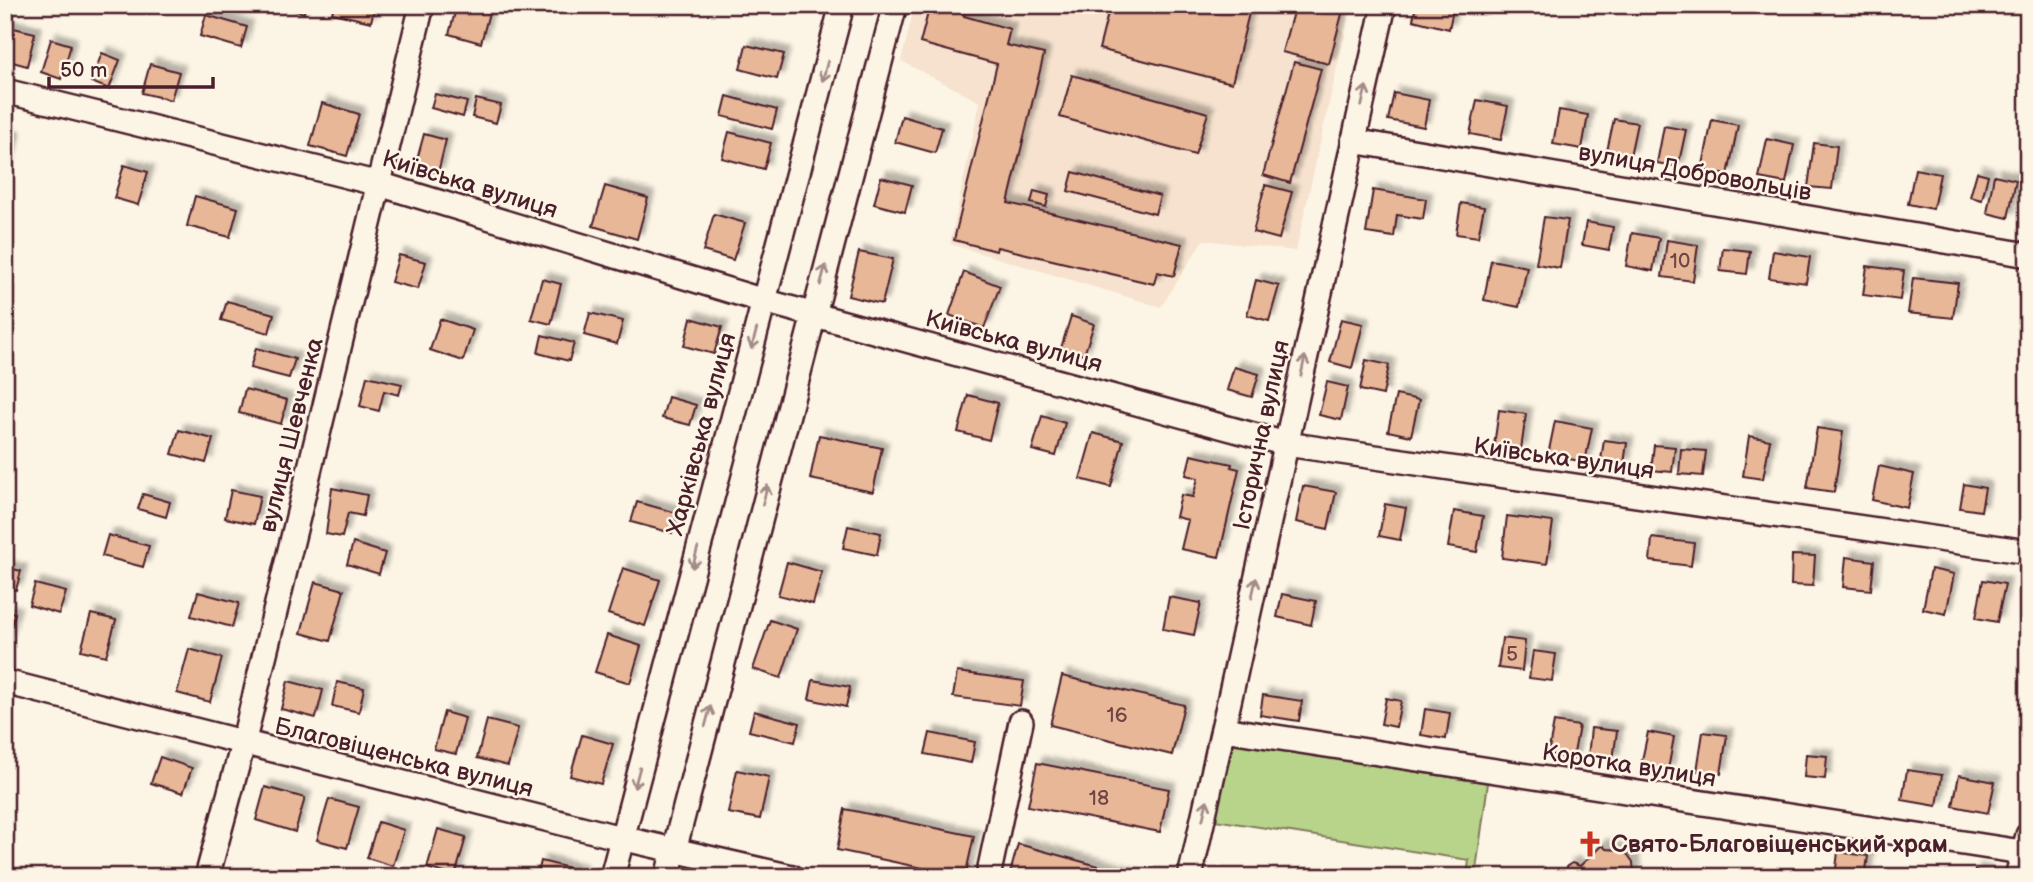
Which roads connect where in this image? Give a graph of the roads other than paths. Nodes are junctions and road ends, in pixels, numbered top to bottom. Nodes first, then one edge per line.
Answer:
1 (422, 5) edge
2 (842, 5) edge
3 (895, 5) edge
4 (1384, 5) edge
5 (5, 91) edge
6 (1353, 141) junction
7 (379, 184) junction
8 (2028, 255) edge
9 (764, 301) junction
10 (812, 313) junction
11 (1286, 444) junction
12 (2028, 552) edge
13 (5, 682) edge
14 (1021, 722) dead end
15 (1223, 729) junction
16 (243, 744) junction
17 (621, 838) junction
18 (2026, 847) edge
19 (673, 849) junction
20 (207, 877) edge
21 (612, 877) edge
22 (667, 877) edge
23 (792, 877) edge
24 (988, 877) edge
25 (1190, 877) edge
26 (2017, 877) edge

1 - 7 street, вулиця Шевченка
2 -> 9 street, Харківська вулиця
10 -> 3 street
6 -> 4 street, Історична вулиця
5 - 7 street, Київська вулиця
6 - 8 street, вулиця Добровольців
11 -> 6 street, Історична вулиця
7 - 9 street, Київська вулиця
7 - 16 street, вулиця Шевченка
9 - 10 street, Київська вулиця
9 -> 17 street, Харківська вулиця
10 - 11 street, Київська вулиця
19 -> 10 street
11 - 12 street, Київська вулиця
15 -> 11 street, Історична вулиця
13 - 16 street, Благовіщенська вулиця
14 - 24 street
15 - 18 street, Коротка вулиця
25 -> 15 street, Історична вулиця
16 - 17 street, Благовіщенська вулиця
16 - 20 street, вулиця Шевченка
17 - 19 street, Благовіщенська вулиця
17 - 21 street, Харківська вулиця
18 - 26 street
19 - 22 street
19 - 23 street, Благовіщенська вулиця

